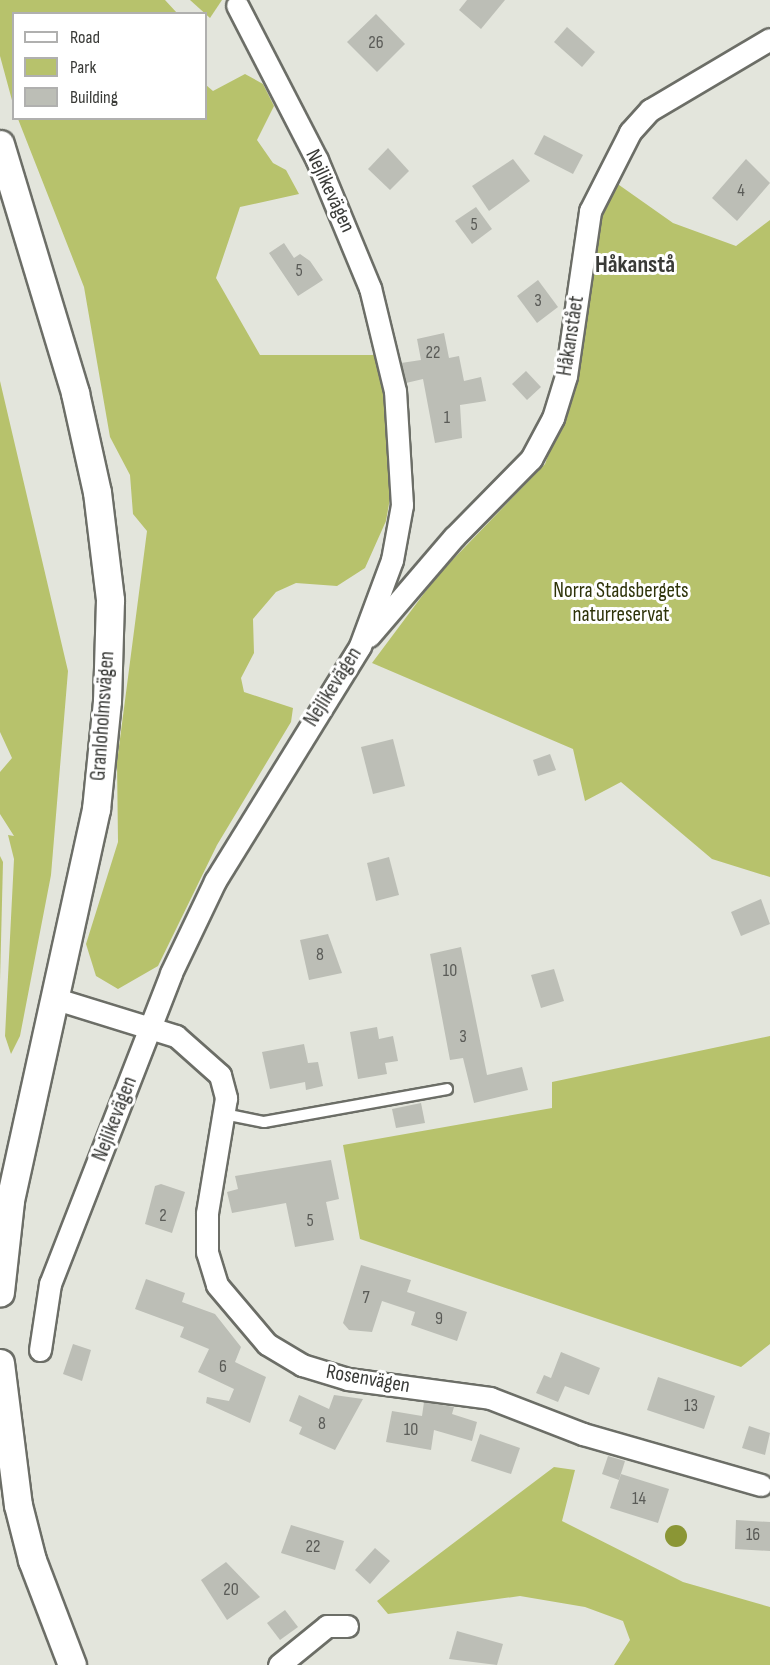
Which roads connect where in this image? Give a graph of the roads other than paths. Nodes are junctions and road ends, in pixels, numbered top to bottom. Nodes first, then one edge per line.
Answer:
1 (237, 5) dead end
2 (770, 39) edge
3 (0, 144) edge
4 (360, 646) junction
5 (53, 998) junction
6 (151, 1027) junction
7 (447, 1089) dead end
8 (224, 1114) junction
9 (0, 1292) edge
10 (40, 1350) dead end
11 (0, 1363) edge
12 (761, 1485) dead end
13 (346, 1626) dead end
14 (72, 1665) edge
15 (279, 1665) edge

1 - 4 street, Nejlikevägen
2 - 4 street, Håkanstået
3 - 5 street, Granloholmsvägen
4 - 6 street, Nejlikevägen
5 - 6 street, Rosenvägen
5 - 9 street, Granloholmsvägen
6 - 8 street, Rosenvägen
6 - 10 street, Nejlikevägen
7 - 8 lane
8 - 12 street, Rosenvägen
11 - 14 street
13 - 15 street

